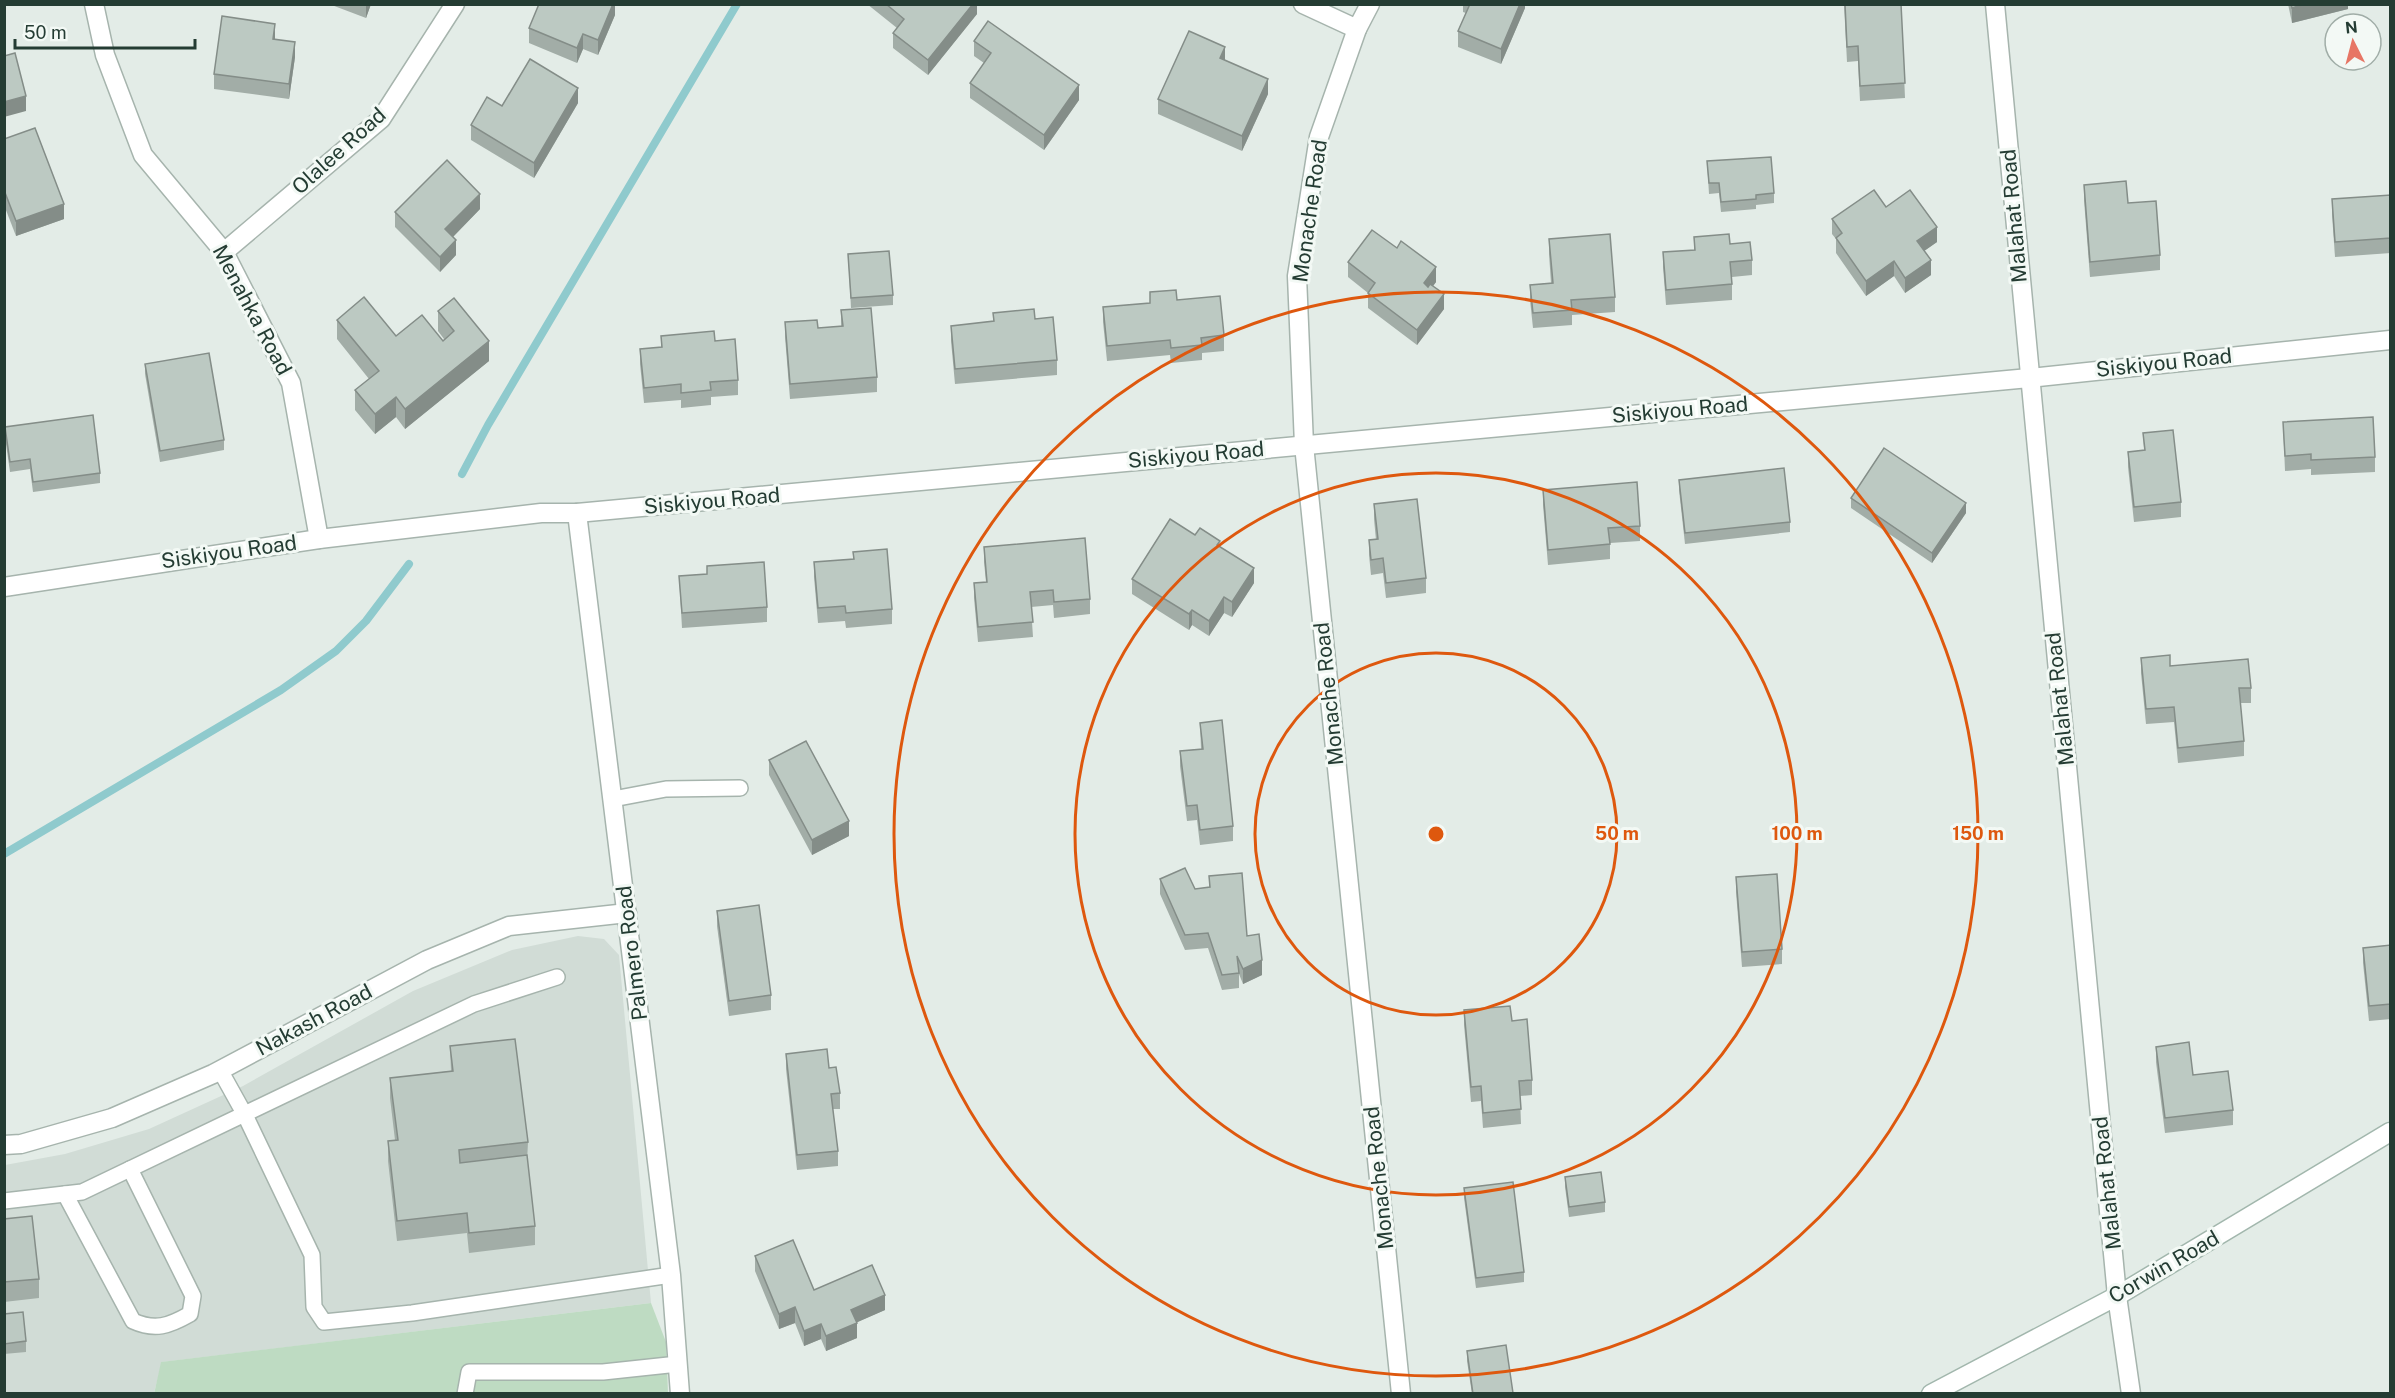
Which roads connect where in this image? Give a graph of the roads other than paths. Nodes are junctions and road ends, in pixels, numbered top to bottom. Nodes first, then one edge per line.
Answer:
1 (94, 4) edge
2 (455, 4) edge
3 (1303, 4) edge
4 (1370, 4) edge
5 (1995, 4) edge
6 (1357, 29) junction
7 (224, 252) junction
8 (2391, 340) edge
9 (2029, 378) junction
10 (1304, 445) junction
11 (578, 513) junction
12 (319, 539) junction
13 (4, 587) edge
14 (740, 788) dead end
15 (613, 799) junction
16 (627, 913) junction
17 (557, 977) dead end
18 (220, 1070) junction
19 (245, 1115) junction
20 (2391, 1131) edge
21 (4, 1145) edge
22 (130, 1169) junction
23 (65, 1194) junction
24 (4, 1201) edge
25 (671, 1275) junction
26 (2117, 1296) junction
27 (678, 1364) junction
28 (465, 1394) edge
29 (680, 1394) edge
30 (1401, 1394) edge
31 (1931, 1394) edge
32 (2131, 1394) edge

1 - 7 street, Menahka Road
2 - 7 street, Olalee Road
3 - 6 street
4 - 6 street, Monache Road
5 - 9 street, Malahat Road
6 - 10 street, Monache Road
7 - 12 street, Menahka Road
8 - 9 street, Siskiyou Road
9 - 10 street, Siskiyou Road
9 - 26 street, Malahat Road
10 - 11 street, Siskiyou Road
10 - 30 street, Monache Road
11 - 12 street, Siskiyou Road
11 - 15 street, Palmero Road
12 - 13 street, Siskiyou Road
14 - 15 lane
15 - 16 street, Palmero Road
16 - 18 street, Nakash Road
16 - 25 street, Palmero Road
17 - 19 lane
18 - 19 lane
18 - 21 street, Nakash Road
19 - 22 lane
19 - 25 lane
20 - 26 street, Corwin Road
22 - 23 lane
22 - 23 lane
23 - 24 lane
25 - 27 street, Palmero Road
26 - 31 street, Corwin Road
26 - 32 street, Malahat Road
27 - 28 lane
27 - 29 street, Palmero Road

